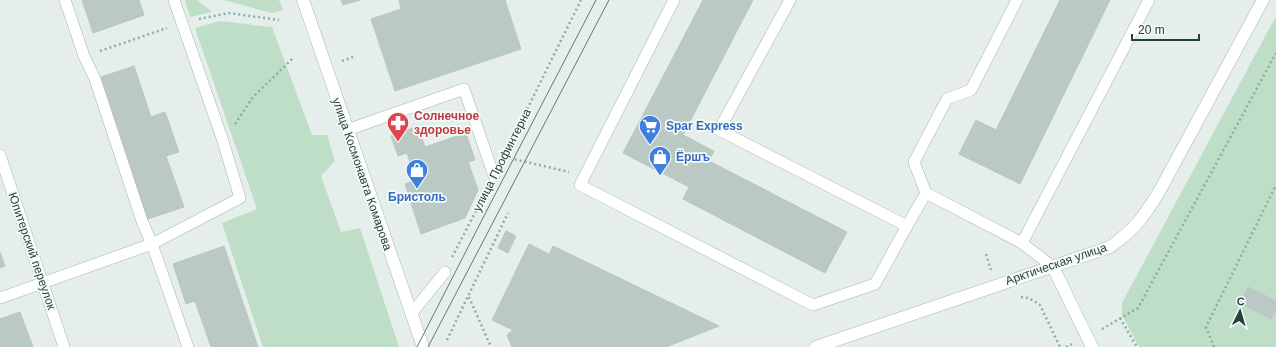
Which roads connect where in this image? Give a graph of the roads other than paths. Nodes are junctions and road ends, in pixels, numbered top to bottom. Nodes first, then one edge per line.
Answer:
1 (65, 0) edge
2 (174, 0) edge
3 (303, 0) edge
4 (674, 0) edge
5 (790, 0) edge
6 (1017, 0) edge
7 (1149, 0) edge
8 (1263, 0) edge
9 (347, 130) junction
10 (0, 155) edge
11 (494, 176) road end
12 (926, 193) junction
13 (907, 226) junction
14 (1022, 243) junction
15 (152, 244) junction
16 (1053, 267) junction
17 (445, 272) road end
18 (42, 283) junction
19 (0, 298) edge
20 (411, 314) junction
21 (64, 347) edge
22 (188, 347) edge
23 (423, 347) edge
24 (816, 347) edge
25 (1092, 347) edge

1 - 15 lane
2 - 15 lane
3 - 9 street, улица Космонавта Комарова
4 - 13 lane
5 - 13 lane
6 - 12 lane
7 - 14 lane
8 - 16 street, Арктическая улица
9 - 11 lane
9 - 20 street, улица Космонавта Комарова
10 - 18 lane, Юпитерский переулок
12 - 13 lane
12 - 14 lane
14 - 16 lane
15 - 18 lane
15 - 22 lane
16 - 24 street, Арктическая улица
16 - 25 street
17 - 20 lane
18 - 19 lane
18 - 21 lane, Юпитерский переулок
20 - 23 street, улица Космонавта Комарова

